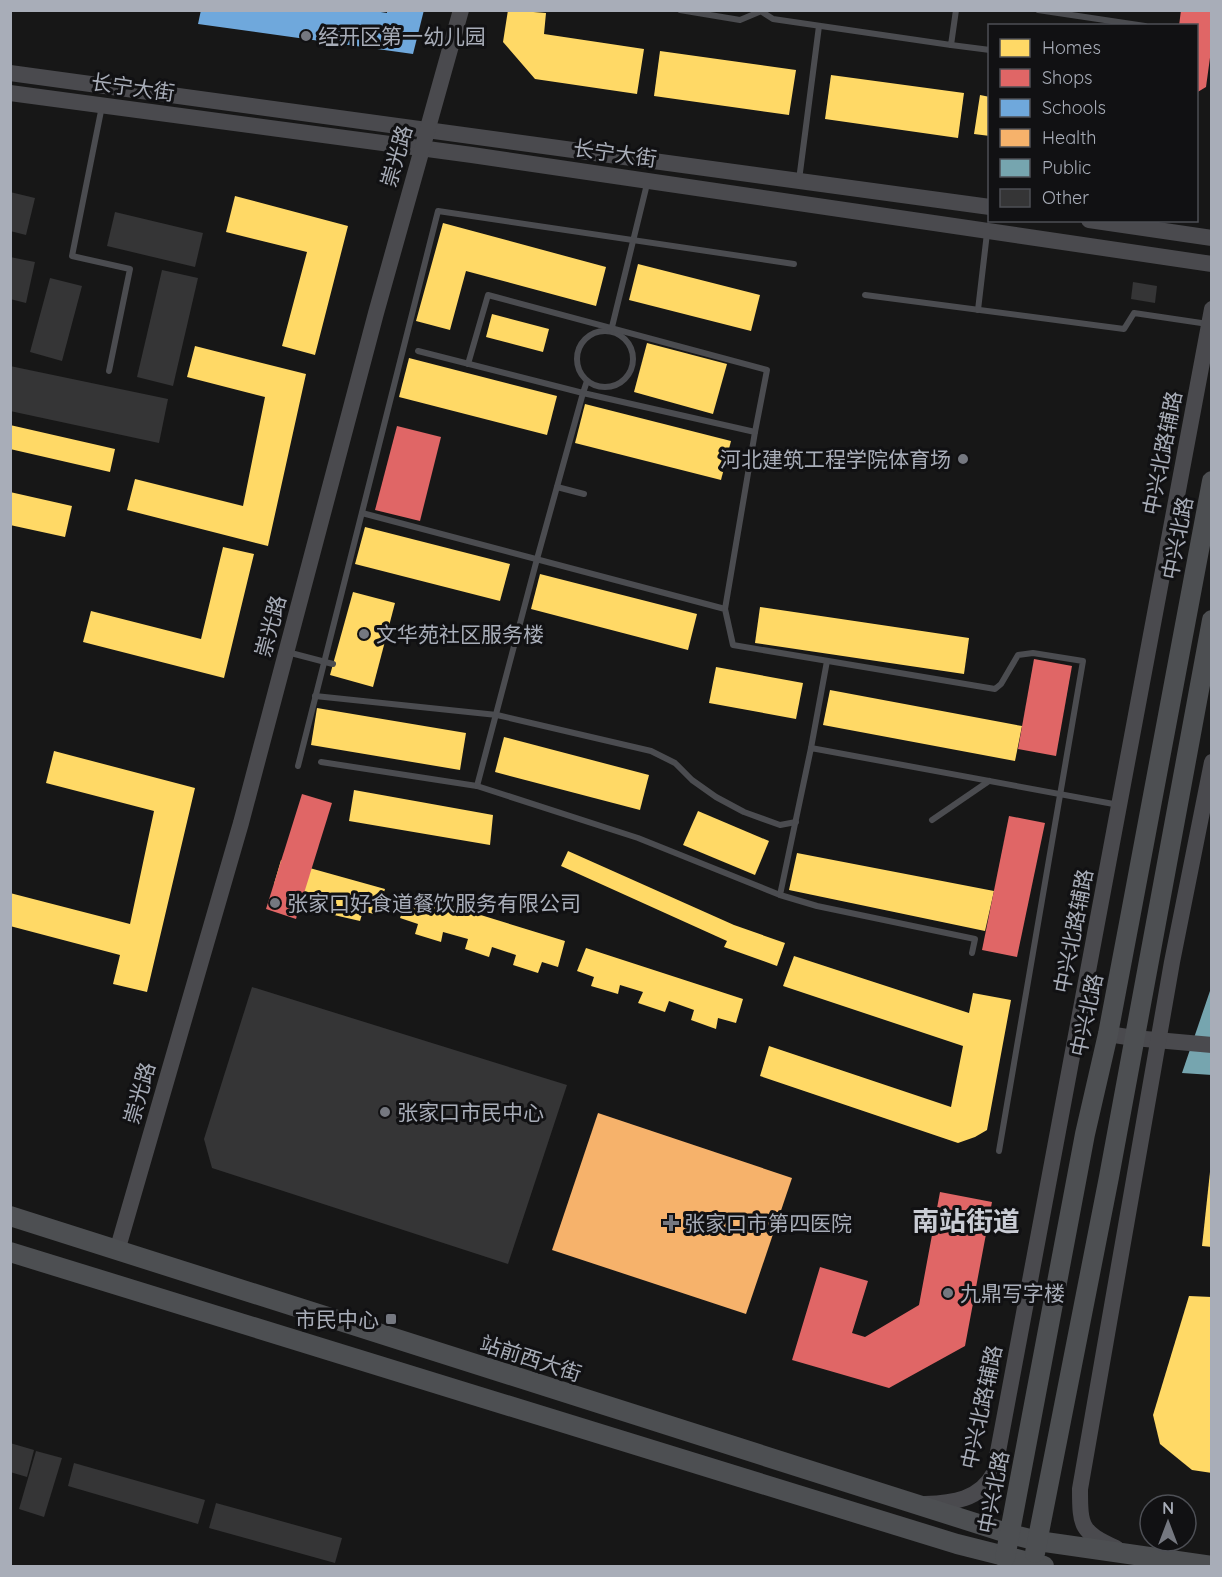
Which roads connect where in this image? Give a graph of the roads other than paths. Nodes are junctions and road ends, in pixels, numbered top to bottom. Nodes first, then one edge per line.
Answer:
1 (461, 10) edge
2 (680, 10) edge
3 (956, 10) edge
4 (1038, 10) edge
5 (759, 11) edge
6 (1132, 24) edge
7 (819, 26) junction
8 (951, 45) junction
9 (988, 50) edge
10 (10, 73) edge
11 (10, 93) edge
12 (102, 106) junction
13 (427, 130) junction
14 (422, 148) junction
15 (647, 180) junction
16 (799, 180) junction
17 (988, 207) edge
18 (1103, 222) edge
19 (987, 230) junction
20 (1212, 238) edge
21 (633, 239) junction
22 (794, 264) dead end
23 (1212, 264) edge
24 (865, 295) dead end
25 (978, 309) junction
26 (1211, 319) edge
27 (611, 330) junction
28 (418, 351) dead end
29 (468, 364) junction
30 (109, 371) dead end
31 (587, 381) junction
32 (584, 393) junction
33 (755, 432) junction
34 (1212, 481) edge
35 (557, 487) junction
36 (584, 494) dead end
37 (362, 513) junction
38 (537, 559) junction
39 (725, 609) junction
40 (1212, 620) edge
41 (286, 652) junction
42 (827, 661) junction
43 (324, 662) junction
44 (333, 664) dead end
45 (315, 696) junction
46 (497, 715) junction
47 (811, 748) junction
48 (321, 762) dead end
49 (1212, 762) edge
50 (298, 766) dead end
51 (989, 781) junction
52 (477, 786) junction
53 (1061, 795) junction
54 (1119, 805) junction
55 (932, 820) dead end
56 (796, 822) junction
57 (780, 895) junction
58 (972, 953) dead end
59 (1108, 1034) junction
60 (1134, 1038) junction
61 (1158, 1041) junction
62 (1212, 1045) edge
63 (999, 1151) dead end
64 (10, 1216) edge
65 (117, 1251) junction
66 (10, 1252) edge
67 (915, 1505) junction
68 (1010, 1534) junction
69 (1038, 1541) junction
70 (1128, 1554) junction
71 (1024, 1563) edge
72 (1212, 1566) edge

1 - 13 street, 崇光路
2 - 5 lane
3 - 8 lane
4 - 6 lane
5 - 7 lane
7 - 8 lane
7 - 16 lane
8 - 9 lane
10 - 13 street, 长宁大街
11 - 12 street, 长宁大街
12 - 14 street, 长宁大街
12 - 30 lane
13 - 14 street, 崇光路
13 - 16 street, 长宁大街
14 - 15 street, 长宁大街
14 - 41 street, 崇光路
15 - 19 street, 长宁大街
15 - 21 lane
16 - 17 street, 长宁大街
18 - 20 street
19 - 23 street, 长宁大街
19 - 25 lane
21 - 22 lane
21 - 27 lane
21 - 37 lane
24 - 25 lane
25 - 26 lane
26 - 54 street, 中兴北路辅路
27 - 29 lane
27 - 31 lane
27 - 31 lane
27 - 33 lane
28 - 29 lane
29 - 32 lane
31 - 32 lane
32 - 33 lane
32 - 35 lane
33 - 39 lane
34 - 59 main road, 中兴北路
35 - 36 lane
35 - 38 lane
37 - 38 lane
37 - 43 lane
38 - 39 lane
38 - 46 lane
39 - 42 lane
40 - 60 main road
41 - 43 lane
41 - 65 street, 崇光路
42 - 47 lane
42 - 53 lane
43 - 44 lane
43 - 45 lane
45 - 46 lane
45 - 50 lane
46 - 52 lane
46 - 56 lane
47 - 51 lane
47 - 56 lane
48 - 52 lane
49 - 61 street
51 - 53 lane
51 - 55 lane
52 - 57 lane
53 - 54 lane
53 - 63 lane
54 - 67 street, 中兴北路辅路
56 - 57 lane
57 - 58 lane
59 - 60 street
59 - 68 main road, 中兴北路
60 - 61 street
60 - 69 main road
61 - 62 street
61 - 70 street
64 - 65 main road, 站前西大街
65 - 67 main road, 站前西大街
66 - 71 main road
67 - 68 main road, 站前西大街
68 - 69 main road, 站前西大街
68 - 71 main road, 中兴北路
69 - 70 main road, 站前西大街
69 - 71 main road
70 - 72 main road, 站前西大街

